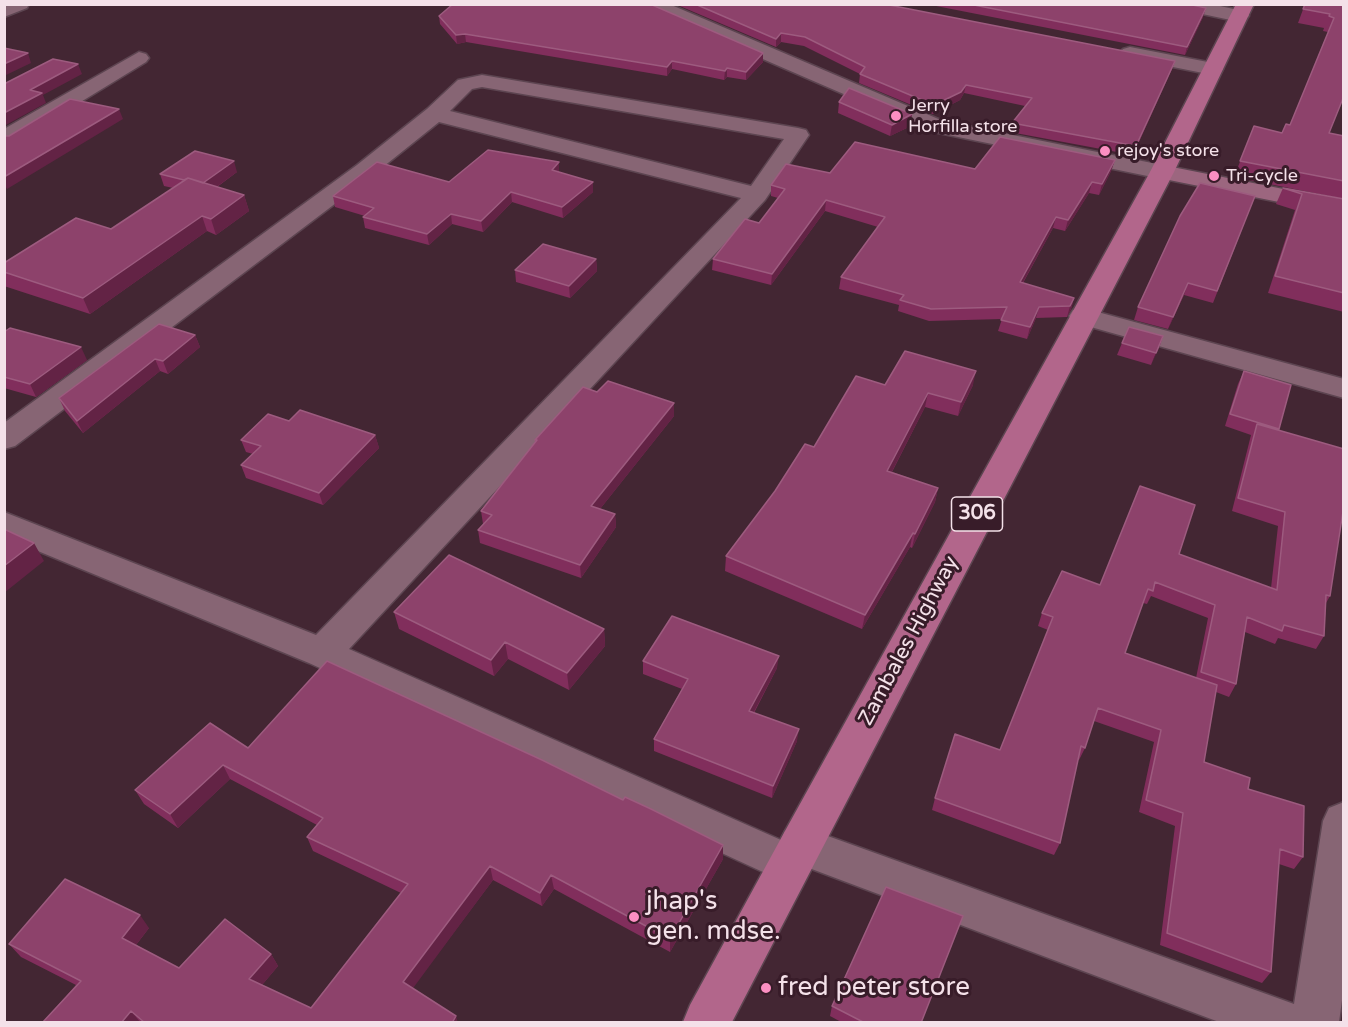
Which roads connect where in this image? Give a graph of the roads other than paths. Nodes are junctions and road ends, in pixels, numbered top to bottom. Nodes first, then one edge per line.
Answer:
1 (20, 4) edge
2 (652, 4) edge
3 (1181, 4) edge
4 (1243, 10) edge
5 (4, 12) edge
6 (1110, 49) edge
7 (139, 58) dead end
8 (1214, 69) junction
9 (435, 114) junction
10 (4, 139) edge
11 (1162, 172) junction
12 (757, 195) junction
13 (1344, 208) edge
14 (1083, 316) junction
15 (1344, 389) edge
16 (4, 439) edge
17 (4, 524) edge
18 (322, 653) junction
19 (1344, 821) edge
20 (794, 854) junction
21 (707, 1023) edge
22 (1281, 1023) edge
23 (1315, 1023) edge

1 - 5 street
2 - 11 street
3 - 4 street
4 - 8 main road, Zambales Highway / 306
6 - 8 street
7 - 10 street
8 - 11 main road, Zambales Highway / 306
9 - 12 street
9 - 12 street
9 - 16 street
11 - 13 main road
11 - 14 main road, Zambales Highway / 306
12 - 18 street
14 - 15 street
14 - 20 main road, Zambales Highway / 306
17 - 18 street
18 - 20 street
19 - 23 street
20 - 21 main road, Zambales Highway / 306
20 - 22 street

